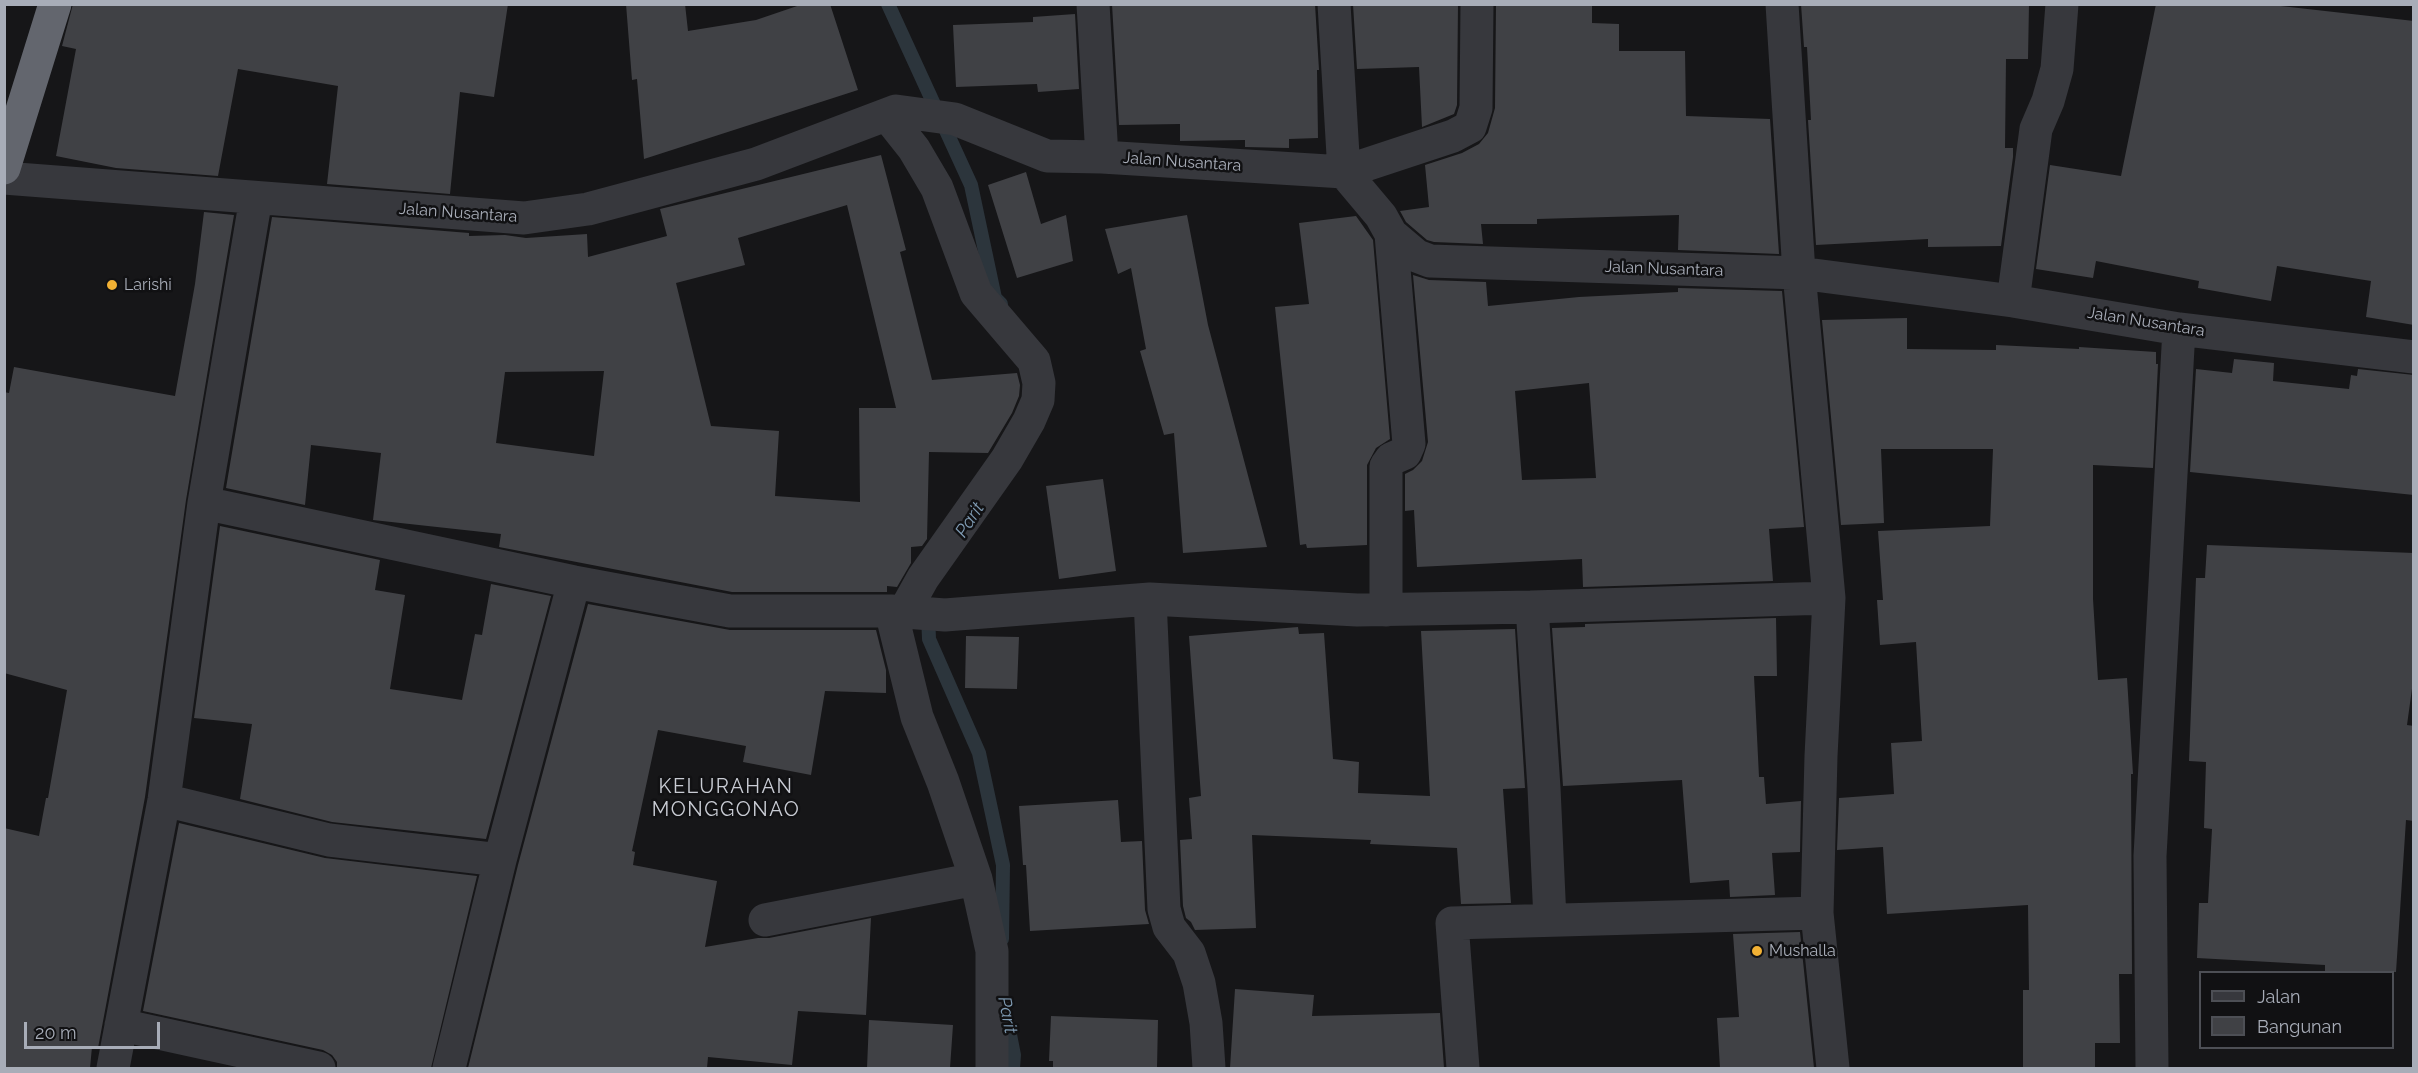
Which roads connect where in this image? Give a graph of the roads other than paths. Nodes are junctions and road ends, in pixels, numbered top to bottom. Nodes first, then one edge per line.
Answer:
1 (54, 4) edge
2 (1094, 4) edge
3 (1334, 4) edge
4 (1477, 4) edge
5 (1782, 4) edge
6 (2062, 4) edge
7 (892, 113) junction
8 (1102, 157) junction
9 (4, 168) edge
10 (1344, 172) junction
11 (4, 178) edge
12 (256, 198) junction
13 (1391, 234) junction
14 (1799, 273) junction
15 (2013, 301) junction
16 (2179, 329) junction
17 (2414, 357) edge
18 (204, 503) junction
19 (574, 582) junction
20 (1829, 598) junction
21 (1150, 599) junction
22 (1532, 607) junction
23 (1386, 609) junction
24 (902, 612) junction
25 (164, 800) junction
26 (500, 860) junction
27 (976, 879) junction
28 (1817, 913) junction
29 (765, 920) dead end
30 (1550, 920) junction
31 (121, 1025) junction
32 (113, 1068) edge
33 (319, 1068) edge
34 (449, 1068) edge
35 (992, 1068) edge
36 (1209, 1068) edge
37 (1463, 1068) edge
38 (1833, 1068) edge
39 (2152, 1068) edge

1 - 9 highway
2 - 8 street
3 - 10 street
4 - 10 street
5 - 14 street
6 - 15 street
7 - 8 street, Jalan Nusantara
7 - 12 street, Jalan Nusantara
7 - 24 street
8 - 10 street, Jalan Nusantara
10 - 13 street, Jalan Nusantara
11 - 12 street, Jalan Nusantara
12 - 18 street
13 - 14 street, Jalan Nusantara
13 - 23 street
14 - 15 street, Jalan Nusantara
14 - 20 street
15 - 16 street, Jalan Nusantara
16 - 17 street, Jalan Nusantara
16 - 39 street
18 - 19 street
18 - 25 street
19 - 24 street
19 - 26 street
20 - 22 street
20 - 28 street
21 - 23 street
21 - 24 street
21 - 36 street
22 - 23 street
22 - 30 street
24 - 27 street
25 - 26 street
25 - 31 street
26 - 34 street
27 - 29 street
27 - 35 street
28 - 30 street
28 - 38 street
30 - 37 street
31 - 32 street
31 - 33 street

